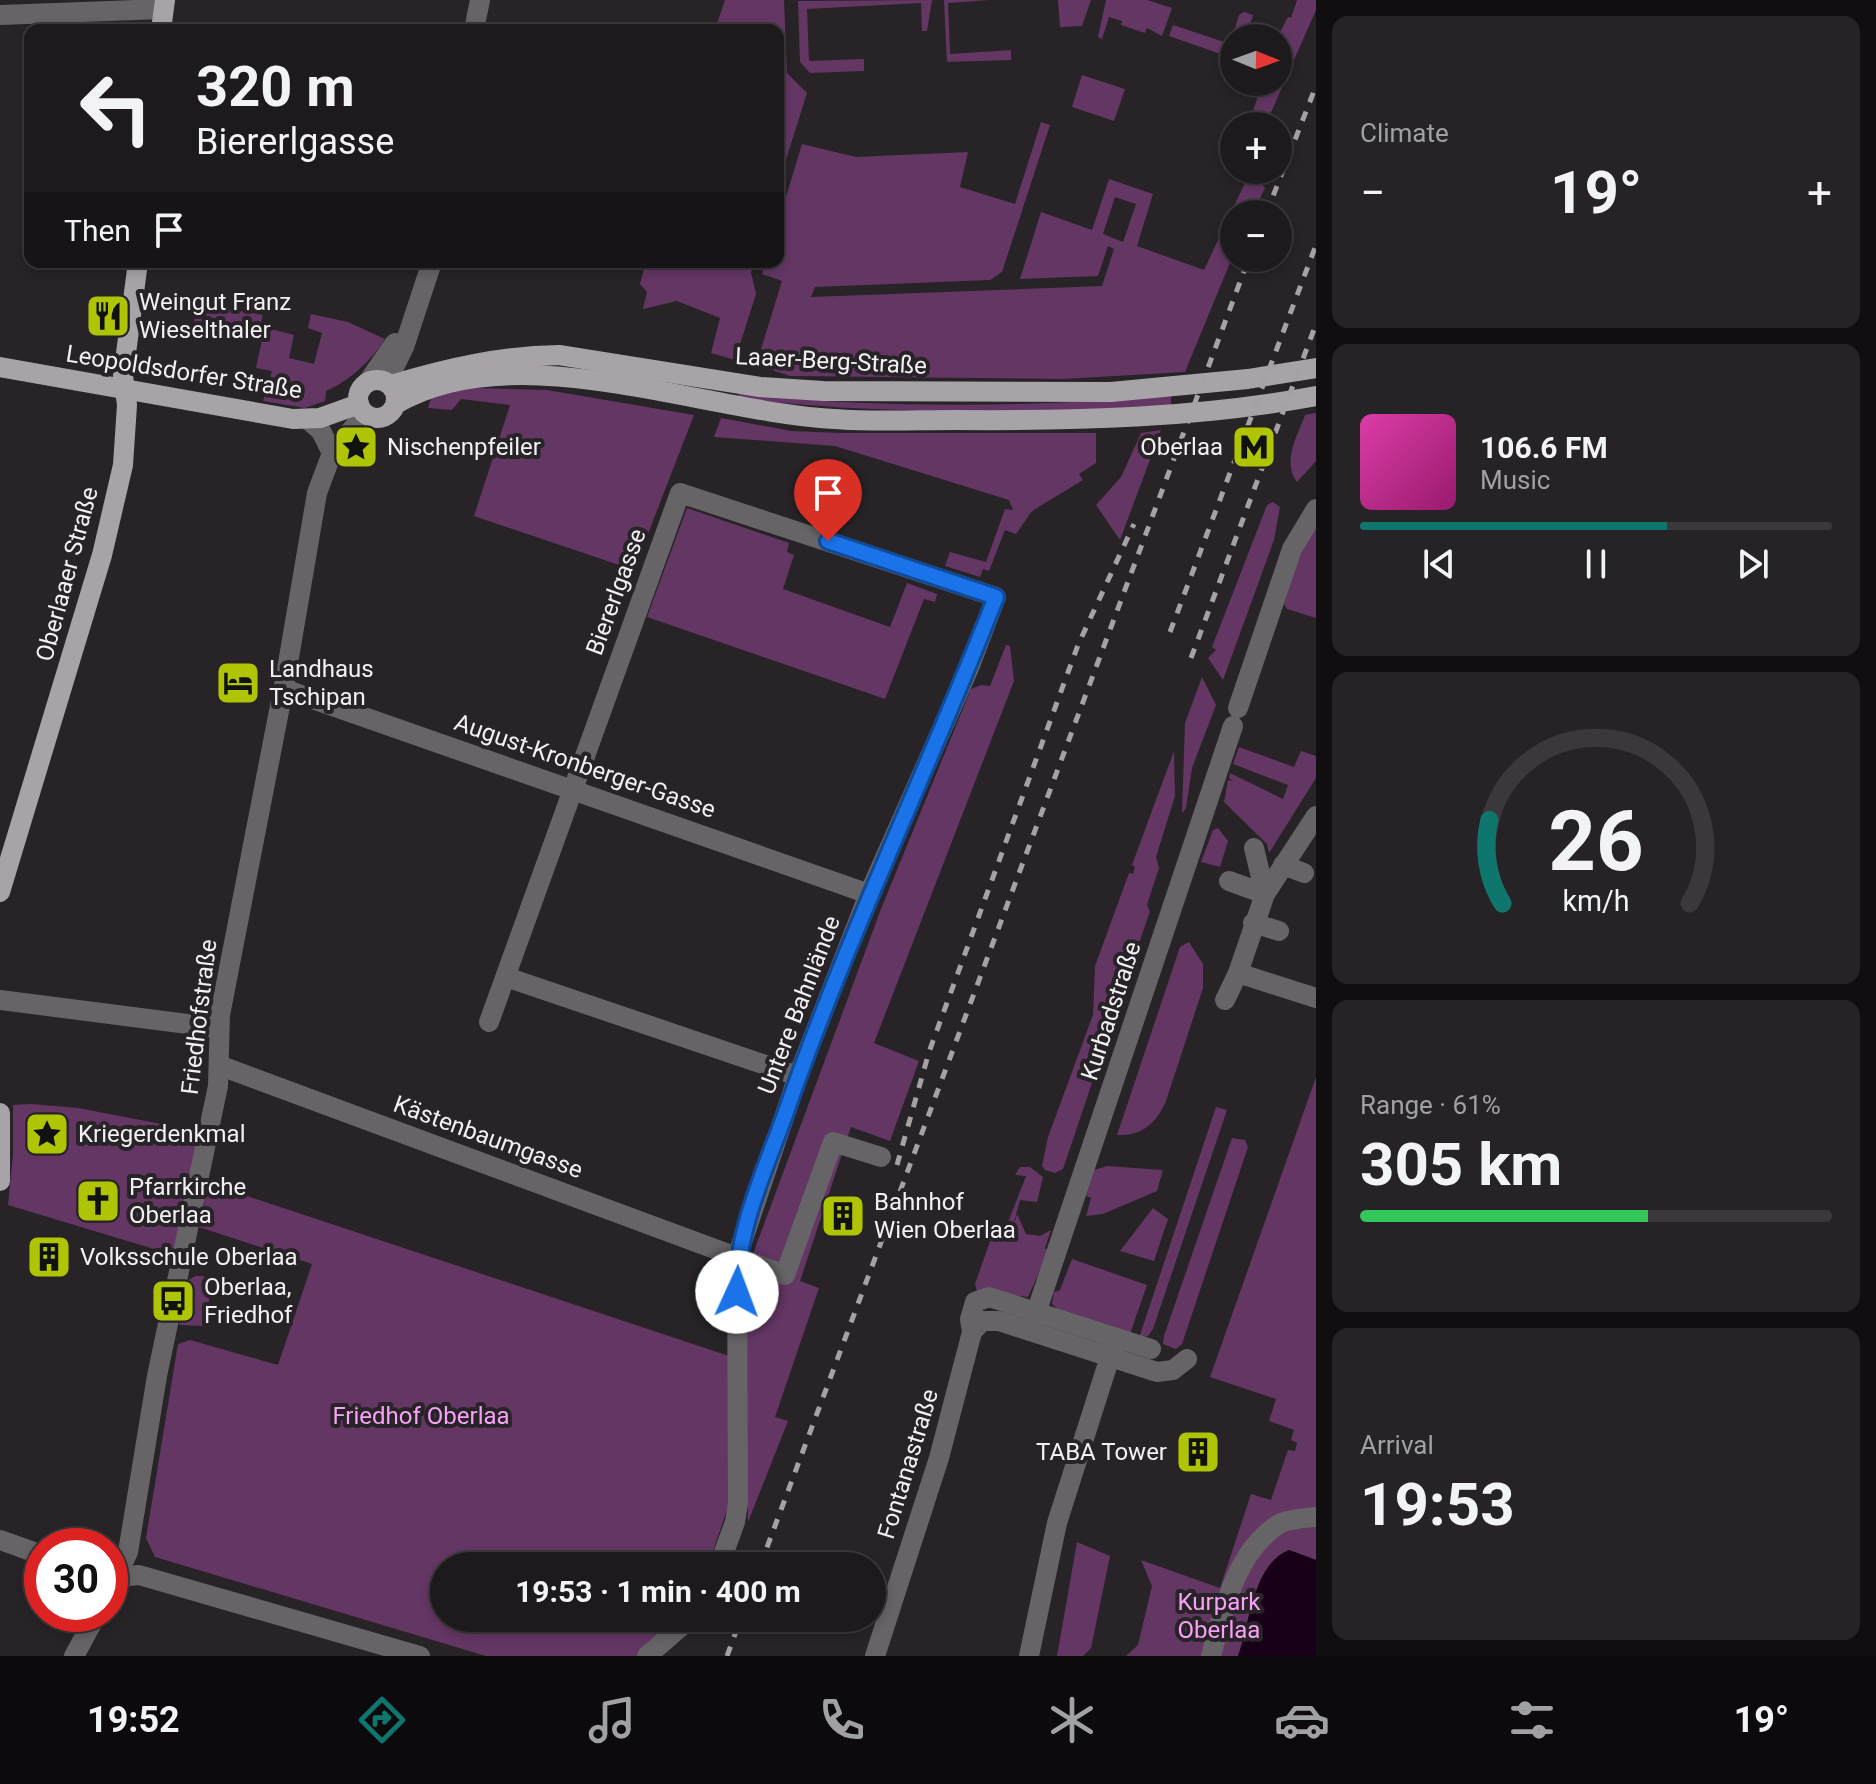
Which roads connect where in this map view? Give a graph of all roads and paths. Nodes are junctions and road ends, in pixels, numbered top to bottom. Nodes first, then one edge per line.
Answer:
1 (480, 0) edge
2 (164, 4) edge
3 (0, 15) edge
4 (162, 24) edge
5 (475, 24) edge
6 (137, 268) edge
7 (430, 268) edge
8 (417, 310) junction
9 (404, 347) junction
10 (0, 367) edge
11 (1316, 368) edge
12 (417, 377) junction
13 (385, 388) junction
14 (125, 390) junction
15 (1316, 396) edge
16 (362, 409) junction
17 (307, 419) junction
18 (332, 453) junction
19 (1316, 509) edge
20 (996, 597) joint
21 (284, 689) junction
22 (573, 789) junction
23 (1316, 816) edge
24 (1254, 848) dead end
25 (1283, 865) junction
26 (1304, 873) dead end
27 (1229, 881) dead end
28 (0, 892) edge
29 (869, 894) junction
30 (1265, 894) junction
31 (1253, 923) junction
32 (1279, 931) dead end
33 (1238, 973) junction
34 (506, 977) junction
35 (1316, 998) edge
36 (0, 1000) edge
37 (1225, 1000) dead end
38 (489, 1022) dead end
39 (219, 1028) junction
40 (221, 1066) junction
41 (798, 1076) junction
42 (0, 1113) edge
43 (881, 1157) dead end
44 (0, 1181) edge
45 (737, 1257) junction
46 (1033, 1322) junction
47 (1116, 1338) junction
48 (1151, 1349) dead end
49 (1110, 1358) junction
50 (1187, 1359) dead end
51 (1316, 1517) edge
52 (0, 1540) edge
53 (128, 1548) edge
54 (24, 1549) edge
55 (724, 1552) edge
56 (128, 1578) edge
57 (87, 1632) edge
58 (675, 1632) edge
59 (74, 1656) edge
60 (420, 1656) edge
61 (647, 1656) edge
62 (875, 1656) edge
63 (1029, 1656) edge
64 (1211, 1656) edge

1 - 5 street
2 - 3 street
2 - 4 main road
6 - 14 main road, Oberlaaer Straße
7 - 8 street
8 - 9 street
8 - 13 street
9 - 12 street
9 - 13 street
10 - 14 main road, Leopoldsdorfer Straße
11 - 12 main road, Laaer-Berg-Straße
12 - 13 main road, Laaer-Berg-Straße
13 - 15 main road, Laaer-Berg-Straße
13 - 16 main road
13 - 16 main road, Leopoldsdorfer Straße
14 - 17 main road, Leopoldsdorfer Straße
14 - 28 main road, Oberlaaer Straße
16 - 17 main road, Leopoldsdorfer Straße
16 - 18 street, Friedhofstraße
17 - 18 street
18 - 21 street, Friedhofstraße
19 - 46 street, Kurbadstraße
20 - 22 street, Biererlgasse
20 - 29 street, Untere Bahnlände
21 - 22 street, August-Kronberger-Gasse
21 - 39 street, Friedhofstraße
22 - 29 street, August-Kronberger-Gasse
22 - 34 street, Biererlgasse
23 - 25 street
24 - 30 street
25 - 26 street
25 - 30 street
27 - 30 street
29 - 41 street, Untere Bahnlände
30 - 31 street
31 - 32 street
31 - 33 street
33 - 35 street
33 - 37 street
34 - 38 street, Biererlgasse
34 - 41 street
36 - 39 street
39 - 40 street, Friedhofstraße
40 - 45 street, Kästenbaumgasse
40 - 53 street, Friedhofstraße
41 - 45 street, Untere Bahnlände
42 - 44 main road
43 - 45 street
45 - 55 street, Untere Bahnlände
46 - 47 street
46 - 49 street
46 - 62 street, Fontanastraße
47 - 48 street
47 - 49 street
49 - 50 street
49 - 63 street
51 - 64 street
52 - 54 street
56 - 60 street
57 - 59 street
58 - 61 street

